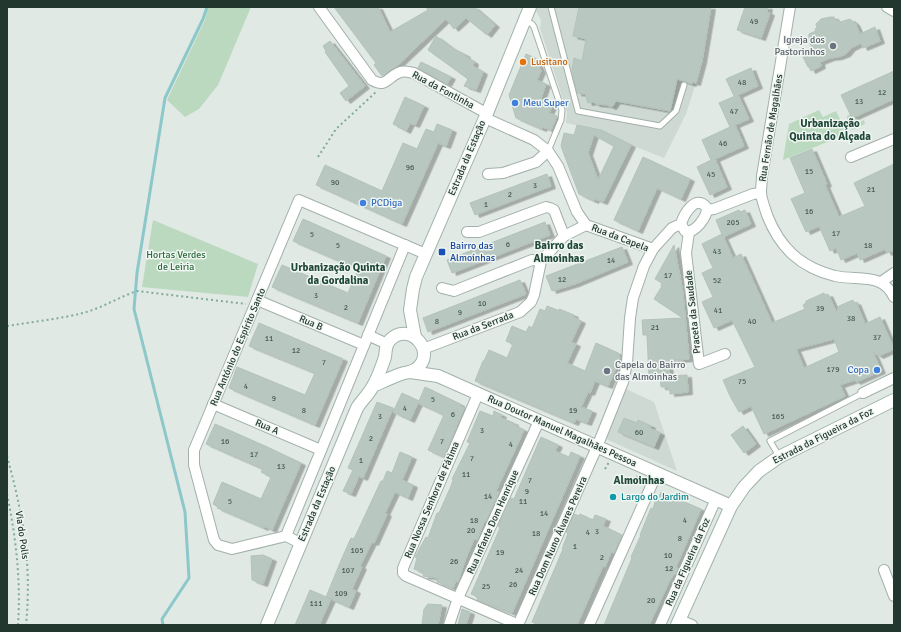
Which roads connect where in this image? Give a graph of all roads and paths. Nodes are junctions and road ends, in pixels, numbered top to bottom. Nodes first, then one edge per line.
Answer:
1 (319, 7) edge
2 (530, 7) edge
3 (551, 7) edge
4 (790, 7) edge
5 (887, 7) edge
6 (894, 11) edge
7 (524, 20) junction
8 (383, 83) junction
9 (684, 85) dead end
10 (486, 116) junction
11 (894, 139) edge
12 (548, 151) junction
13 (318, 157) dead end
14 (851, 157) dead end
15 (488, 174) dead end
16 (761, 193) junction
17 (707, 210) junction
18 (680, 224) junction
19 (590, 226) junction
20 (467, 232) dead end
21 (688, 232) junction
22 (564, 236) junction
23 (405, 245) junction
24 (653, 249) junction
25 (426, 254) junction
26 (541, 265) junction
27 (894, 273) edge
28 (881, 282) junction
29 (442, 288) dead end
30 (894, 298) edge
31 (256, 302) junction
32 (410, 310) junction
33 (7, 326) edge
34 (368, 335) junction
35 (398, 335) junction
36 (415, 337) junction
37 (387, 344) junction
38 (364, 345) junction
39 (423, 354) junction
40 (725, 354) dead end
41 (385, 356) junction
42 (407, 373) junction
43 (438, 376) junction
44 (894, 378) edge
45 (373, 386) junction
46 (863, 393) joint
47 (478, 394) junction
48 (213, 404) junction
49 (892, 404) edge
50 (539, 421) junction
51 (597, 447) junction
52 (321, 450) junction
53 (7, 456) edge
54 (779, 457) junction
55 (608, 463) dead end
56 (605, 469) dead end
57 (657, 473) junction
58 (637, 476) dead end
59 (634, 482) dead end
60 (7, 494) edge
61 (716, 499) junction
62 (730, 506) junction
63 (286, 536) junction
64 (300, 544) junction
65 (884, 570) dead end
66 (894, 596) edge
67 (458, 598) junction
68 (678, 622) edge
69 (18, 625) edge
70 (26, 625) edge
71 (267, 625) edge
72 (449, 625) edge
73 (519, 625) edge
74 (589, 625) edge
75 (660, 625) edge
76 (692, 625) edge

1 - 8 street
2 - 7 main road, Estrada da Estação
3 - 9 lane
4 - 16 street, Rua Fernão de Magalhães
5 - 6 street
7 - 10 main road, Estrada da Estação
7 - 12 lane
8 - 10 street, Rua da Fontinha
8 - 13 path
10 - 12 street, Rua da Capela
10 - 25 main road, Estrada da Estação
11 - 14 street
12 - 15 street
12 - 19 street, Rua da Capela
16 - 17 street, Rua Fernão de Magalhães
16 - 28 street
17 - 18 street
17 - 21 street
18 - 21 street
18 - 24 street
19 - 22 street
19 - 24 street, Rua da Capela
20 - 22 street
21 - 40 street, Praceta da Saudade
22 - 26 street
23 - 25 street, Rua António do Espírito Santo
23 - 31 street, Rua António do Espírito Santo
23 - 34 street
24 - 51 street, Rua da Capela
25 - 32 main road, Estrada da Estação
26 - 29 street
26 - 39 street, Rua da Serrada
27 - 28 street
28 - 30 street
31 - 33 path
31 - 38 street, Rua B
31 - 48 street, Rua António do Espírito Santo
32 - 35 main road, Estrada da Estação
32 - 36 main road, Estrada da Estação
34 - 37 street
34 - 38 street
35 - 36 main road
35 - 37 main road, Estrada da Estação
36 - 39 main road, Estrada da Estação
37 - 41 main road, Estrada da Estação
38 - 52 street
39 - 42 main road, Estrada da Estação
39 - 43 main road, Rua Doutor Manuel Magalhães Pessoa
41 - 42 main road
41 - 45 main road, Estrada da Estação
42 - 43 main road, Rua Doutor Manuel Magalhães Pessoa
42 - 45 main road, Estrada da Estação
43 - 47 main road, Rua Doutor Manuel Magalhães Pessoa
44 - 46 street
45 - 64 main road, Estrada da Estação
46 - 54 lane
47 - 50 main road, Rua Doutor Manuel Magalhães Pessoa
47 - 67 street, Rua Nossa Senhora de Fátima
48 - 52 street, Rua A
48 - 63 street, Rua António do Espírito Santo
49 - 54 main road, Estrada da Figueira da Foz
50 - 51 main road, Rua Doutor Manuel Magalhães Pessoa
50 - 67 street, Rua Infante Dom Henrique
51 - 57 main road, Rua Doutor Manuel Magalhães Pessoa
51 - 73 street, Rua Dom Nuno Álvares Pereira
52 - 63 street
53 - 70 path
54 - 62 main road, Estrada da Figueira da Foz
55 - 56 path
57 - 61 main road, Rua Doutor Manuel Magalhães Pessoa
57 - 74 street
58 - 59 path
60 - 69 path, Via do Polis
61 - 62 main road, Rua Doutor Manuel Magalhães Pessoa
61 - 75 street, Rua da Figueira da Foz
62 - 68 main road, Estrada da Figueira da Foz
63 - 64 street
64 - 71 main road, Estrada da Estação
65 - 66 street
67 - 72 street, Rua Infante Dom Henrique
67 - 73 street, Rua Nossa Senhora de Fátima
68 - 76 street

